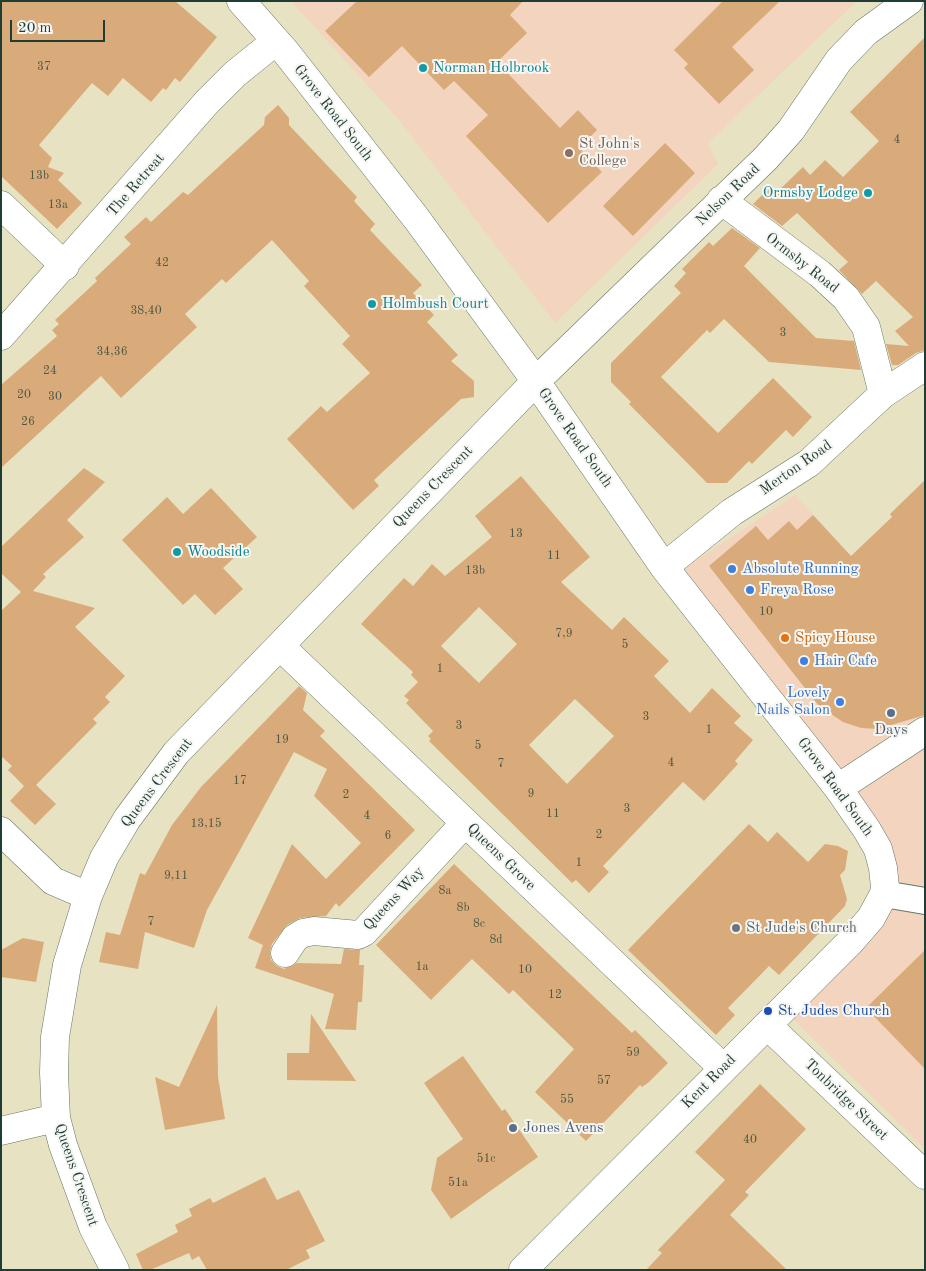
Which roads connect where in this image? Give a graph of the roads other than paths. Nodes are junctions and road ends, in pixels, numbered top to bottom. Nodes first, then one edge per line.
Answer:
1 (241, 1) edge
2 (909, 1) edge
3 (276, 41) junction
4 (721, 200) junction
5 (1, 205) edge
6 (65, 266) junction
7 (1, 336) edge
8 (925, 366) edge
9 (536, 381) junction
10 (883, 394) junction
11 (664, 567) junction
12 (280, 646) junction
13 (925, 731) edge
14 (838, 788) junction
15 (465, 823) junction
16 (1, 831) edge
17 (885, 891) junction
18 (88, 896) junction
19 (925, 901) edge
20 (285, 952) dead end
21 (767, 1025) junction
22 (723, 1068) junction
23 (56, 1118) junction
24 (1, 1131) edge
25 (925, 1175) edge
26 (115, 1270) edge
27 (523, 1270) edge

1 - 3 street, Grove Road South
2 - 4 street, Nelson Road
3 - 6 street, The Retreat
3 - 9 street, Grove Road South
4 - 9 street, Nelson Road
4 - 10 street, Ormsby Road
5 - 6 street
6 - 7 street, The Retreat
8 - 10 street, Merton Road
9 - 11 street, Grove Road South
9 - 12 street, Queens Crescent
10 - 11 street, Merton Road
11 - 14 street, Grove Road South
12 - 15 street, Queens Grove
12 - 18 street, Queens Crescent
13 - 14 street
14 - 17 street, Grove Road South
15 - 20 street, Queens Way
15 - 22 street, Queens Grove
16 - 18 street
17 - 19 street
17 - 21 street, Kent Road
18 - 23 street, Queens Crescent
21 - 22 street, Kent Road
21 - 25 street, Tonbridge Street
22 - 27 street, Kent Road
23 - 24 street
23 - 26 street, Queens Crescent

